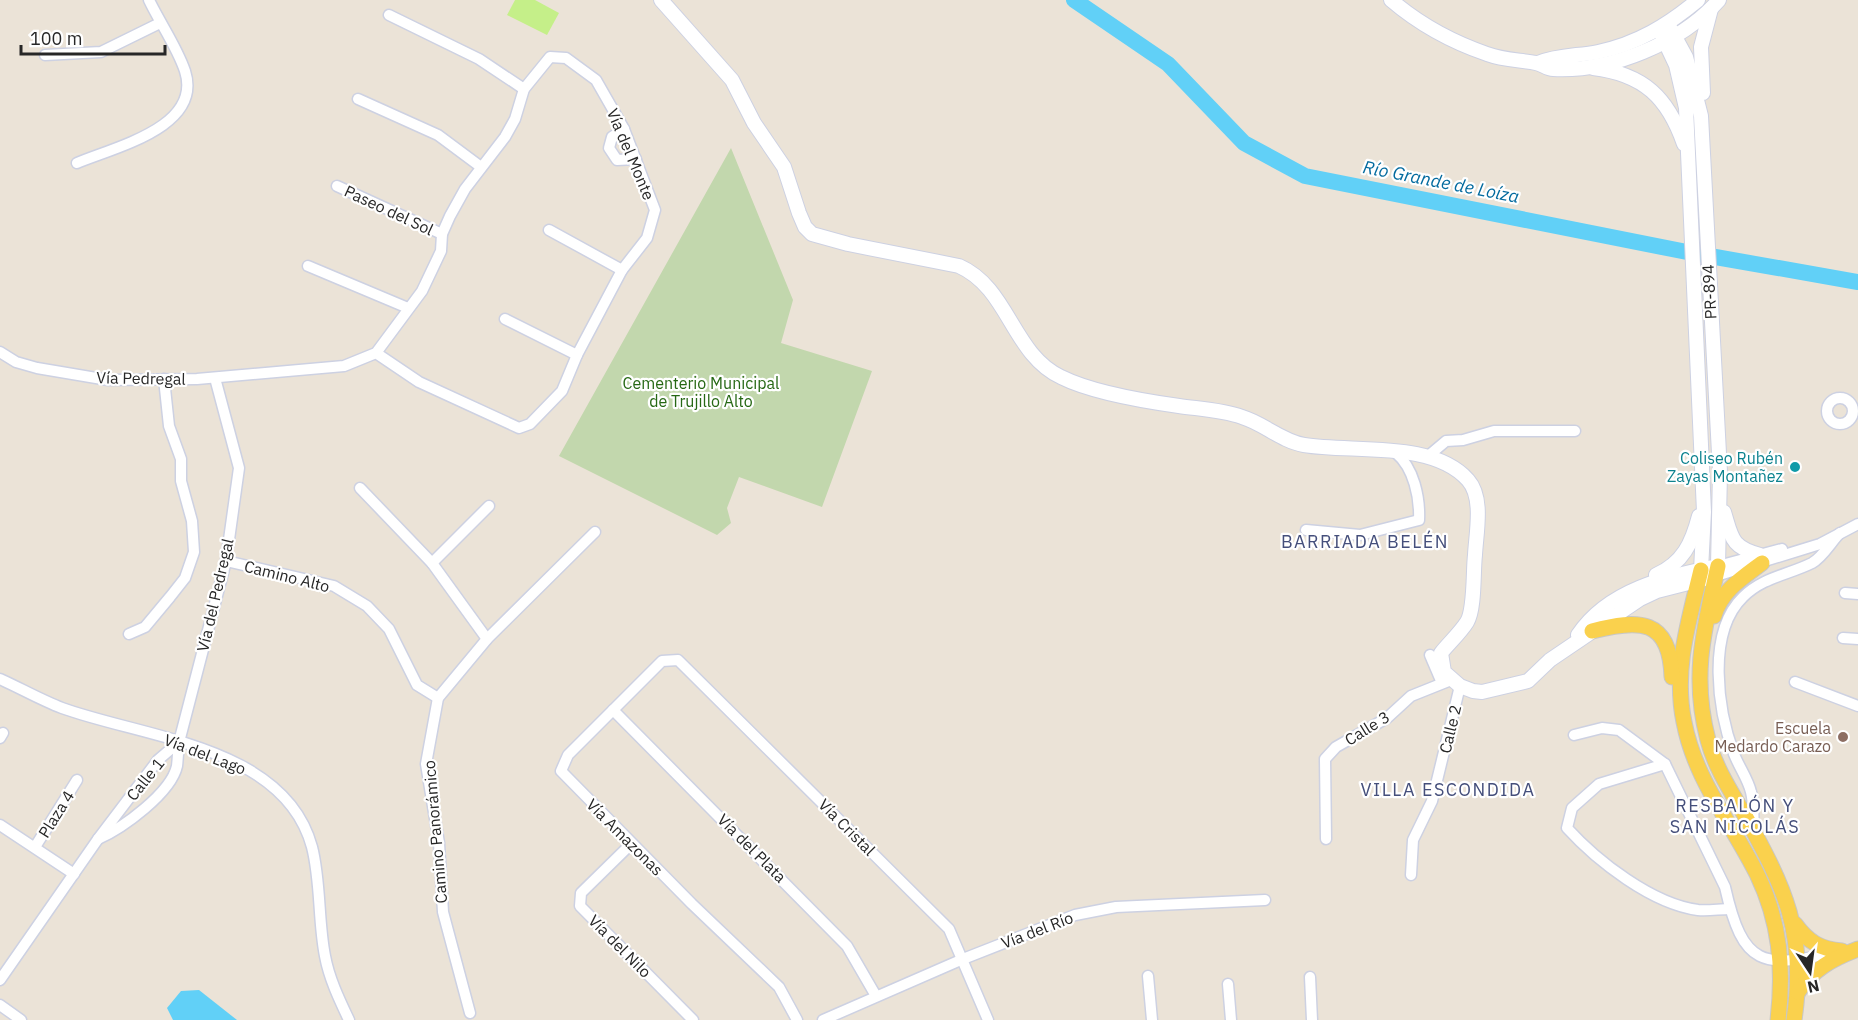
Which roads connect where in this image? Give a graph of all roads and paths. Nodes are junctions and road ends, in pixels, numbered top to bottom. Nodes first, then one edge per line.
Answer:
1 (149, 0) edge
2 (661, 0) edge
3 (1391, 0) edge
4 (1698, 0) edge
5 (1715, 5) edge
6 (389, 15) dead end
7 (160, 23) junction
8 (1664, 26) junction
9 (1671, 39) junction
10 (45, 55) dead end
11 (1538, 63) junction
12 (1581, 67) junction
13 (524, 89) junction
14 (358, 99) dead end
15 (1701, 116) junction
16 (624, 129) junction
17 (1687, 152) junction
18 (636, 159) junction
19 (77, 163) dead end
20 (481, 167) junction
21 (337, 186) dead end
22 (549, 230) dead end
23 (442, 234) junction
24 (308, 266) dead end
25 (622, 270) junction
26 (408, 308) junction
27 (505, 319) dead end
28 (0, 352) edge
29 (376, 353) junction
30 (577, 355) junction
31 (215, 378) junction
32 (164, 379) junction
33 (1575, 431) dead end
34 (1396, 453) junction
35 (1427, 457) junction
36 (360, 488) dead end
37 (1703, 500) junction
38 (1721, 502) junction
39 (489, 506) dead end
40 (1858, 524) edge
41 (1306, 530) dead end
42 (595, 531) dead end
43 (1840, 533) junction
44 (1761, 559) junction
45 (226, 561) junction
46 (432, 563) junction
47 (1717, 571) junction
48 (1699, 575) junction
49 (1648, 583) junction
50 (1845, 593) dead end
51 (1858, 594) edge
52 (1592, 631) junction
53 (129, 634) dead end
54 (486, 639) junction
55 (1702, 642) junction
56 (1570, 646) junction
57 (1430, 655) dead end
58 (671, 660) joint
59 (0, 679) edge
60 (1795, 682) dead end
61 (1451, 683) junction
62 (438, 699) junction
63 (1858, 706) edge
64 (613, 710) junction
65 (1684, 723) junction
66 (1574, 735) dead end
67 (179, 742) junction
68 (1665, 764) junction
69 (77, 780) dead end
70 (0, 825) edge
71 (1755, 833) junction
72 (98, 839) junction
73 (1326, 840) dead end
74 (631, 844) junction
75 (35, 847) junction
76 (74, 874) junction
77 (1411, 875) dead end
78 (1265, 900) dead end
79 (1730, 909) junction
80 (1792, 920) junction
81 (1858, 948) edge
82 (1842, 951) junction
83 (963, 959) junction
84 (1782, 961) junction
85 (1799, 961) junction
86 (1148, 976) dead end
87 (1310, 977) dead end
88 (0, 980) edge
89 (1228, 984) dead end
90 (1798, 992) junction
91 (876, 996) junction
92 (0, 1005) edge
93 (470, 1013) dead end
94 (21, 1020) edge
95 (349, 1020) edge
96 (693, 1020) edge
97 (797, 1020) edge
98 (823, 1020) edge
99 (988, 1020) edge
100 (1152, 1020) edge
101 (1231, 1020) edge
102 (1312, 1020) edge
103 (1778, 1020) edge
104 (1794, 1020) edge

1 - 7 street
2 - 34 street
3 - 11 street
4 - 8 street
5 - 9 street
5 - 15 street
6 - 13 street
7 - 10 street
7 - 19 street
8 - 9 street, PR-894 / PR-894
8 - 11 street
9 - 12 street
9 - 15 street, PR-894 / PR-894
9 - 17 street, PR-894 / PR-894
11 - 12 street
12 - 17 street
13 - 16 street, Vía del Monte
13 - 20 street, Vía del Monte
14 - 20 street
15 - 38 street, PR-894 / PR-894
16 - 18 street, Vía del Monte
16 - 18 street
17 - 37 street, PR-894 / PR-894
18 - 25 street, Vía del Monte
20 - 23 street, Vía del Monte
21 - 23 street, Paseo del Sol
22 - 25 street
23 - 26 street, Vía del Monte
24 - 26 street
25 - 30 street, Vía del Monte
26 - 29 street, Vía del Monte
27 - 30 street
28 - 32 street, Vía Pedregal
29 - 30 street, Vía del Monte
29 - 31 street
31 - 32 street, Vía Pedregal
31 - 45 street, Vía del Pedregal
32 - 53 street
33 - 35 street
34 - 35 street
34 - 41 street
35 - 61 street
36 - 46 street
37 - 48 street, PR-894 / PR-894
37 - 49 street
38 - 44 street
38 - 47 street, PR-894 / PR-894
39 - 46 street
40 - 43 street
42 - 54 street, Camino Panorámico
43 - 44 street
43 - 71 street
44 - 47 street
44 - 55 main road
45 - 62 street, Camino Alto
45 - 67 street, Vía del Pedregal
46 - 54 street
47 - 48 street
47 - 55 main road
48 - 49 street
48 - 52 street
48 - 65 main road
49 - 56 street
50 - 51 street
52 - 56 street
52 - 65 main road
54 - 62 street, Camino Panorámico
55 - 71 main road
56 - 61 street
57 - 61 street
58 - 64 street, Vía Amazonas
58 - 83 street, Vía Cristal
59 - 67 street, Vía del Lago
60 - 63 street
61 - 73 street, Calle 3
61 - 77 street, Calle 2
62 - 93 street, Camino Panorámico
64 - 74 street, Vía Amazonas
64 - 91 street, Vía del Plata
65 - 84 main road
66 - 68 street
67 - 72 street, Calle 1
67 - 72 street, Calle 1
67 - 95 street, Vía del Lago
68 - 79 street
68 - 79 street
69 - 75 street, Plaza 4
70 - 75 street
71 - 80 main road
72 - 76 street, Calle 1
74 - 96 street, Vía del Nilo
74 - 97 street, Vía Amazonas
75 - 76 street
76 - 88 street, Calle 1
78 - 83 street, Vía del Río
79 - 84 street
80 - 82 main road
80 - 85 main road
81 - 82 street
81 - 90 main road
82 - 85 street
83 - 91 street, Vía del Río
83 - 99 street, Vía Cristal
84 - 85 street
84 - 103 main road
85 - 90 main road
86 - 100 street
87 - 102 street
89 - 101 street
90 - 104 main road
91 - 98 street, Vía del Río
92 - 94 street

